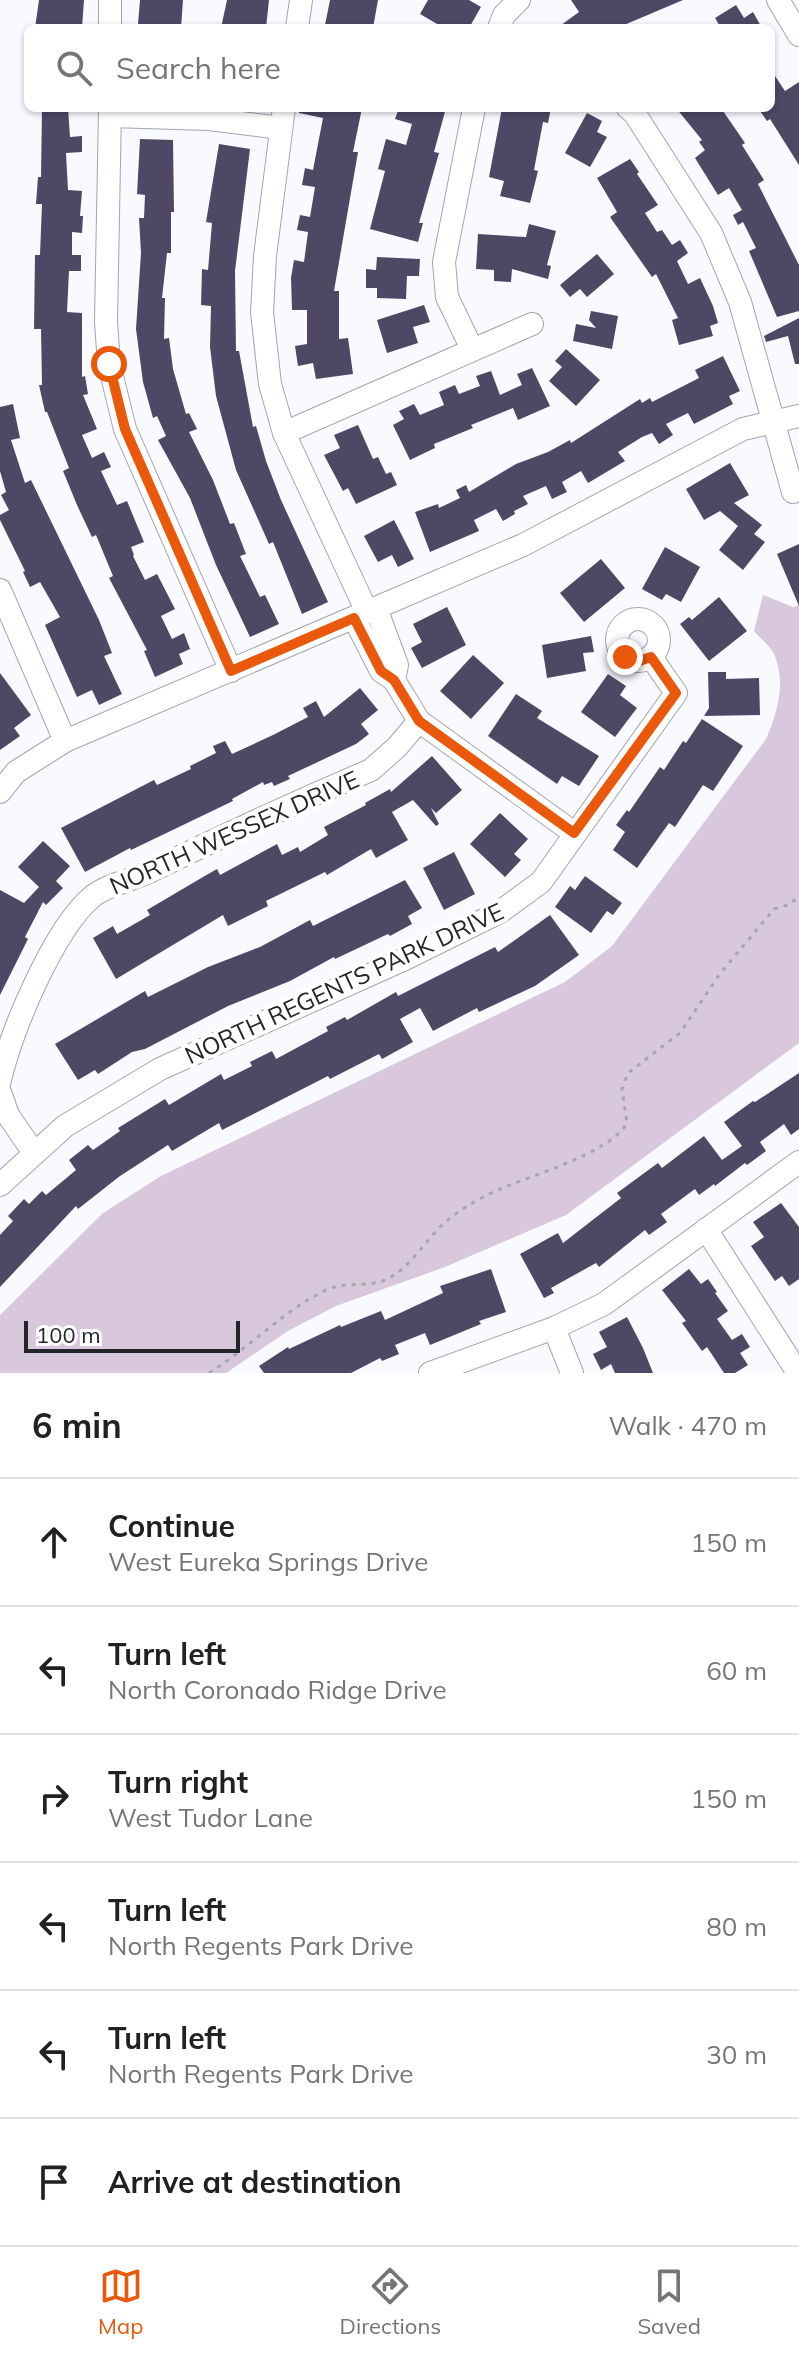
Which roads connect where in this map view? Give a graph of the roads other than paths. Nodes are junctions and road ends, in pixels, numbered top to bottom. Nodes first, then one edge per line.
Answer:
1 (110, 0) edge
2 (301, 0) edge
3 (519, 0) edge
4 (778, 0) edge
5 (110, 24) edge
6 (298, 24) edge
7 (501, 24) edge
8 (799, 35) edge
9 (110, 112) edge
10 (473, 112) edge
11 (633, 112) edge
12 (283, 118) edge
13 (532, 324) dead end
14 (472, 349) junction
15 (799, 416) edge
16 (774, 422) junction
17 (284, 433) junction
18 (793, 492) dead end
19 (0, 590) edge
20 (365, 613) junction
21 (651, 657) dead end
22 (231, 671) junction
23 (419, 721) junction
24 (65, 741) junction
25 (0, 792) edge
26 (574, 833) junction
27 (0, 1080) edge
28 (0, 1092) edge
29 (34, 1153) junction
30 (799, 1162) edge
31 (0, 1185) edge
32 (706, 1229) junction
33 (554, 1328) junction
34 (430, 1373) edge
35 (572, 1373) edge
36 (798, 1373) edge

1 - 5 street
2 - 6 street
3 - 7 street
4 - 8 street
9 - 12 street
9 - 22 street
10 - 14 street
11 - 16 street
12 - 17 street
13 - 14 street
14 - 17 street
15 - 16 street
16 - 18 street
16 - 20 street
17 - 20 street
19 - 24 street
20 - 22 street
20 - 23 street
21 - 26 street, NORTH REGENTS PARK DRIVE
22 - 24 street
23 - 26 street
23 - 27 street, NORTH WESSEX DRIVE
24 - 25 street
26 - 29 street, NORTH REGENTS PARK DRIVE
28 - 29 street
29 - 31 street, NORTH REGENTS PARK DRIVE
30 - 32 street
32 - 33 street
32 - 36 street
33 - 34 street
33 - 35 street

